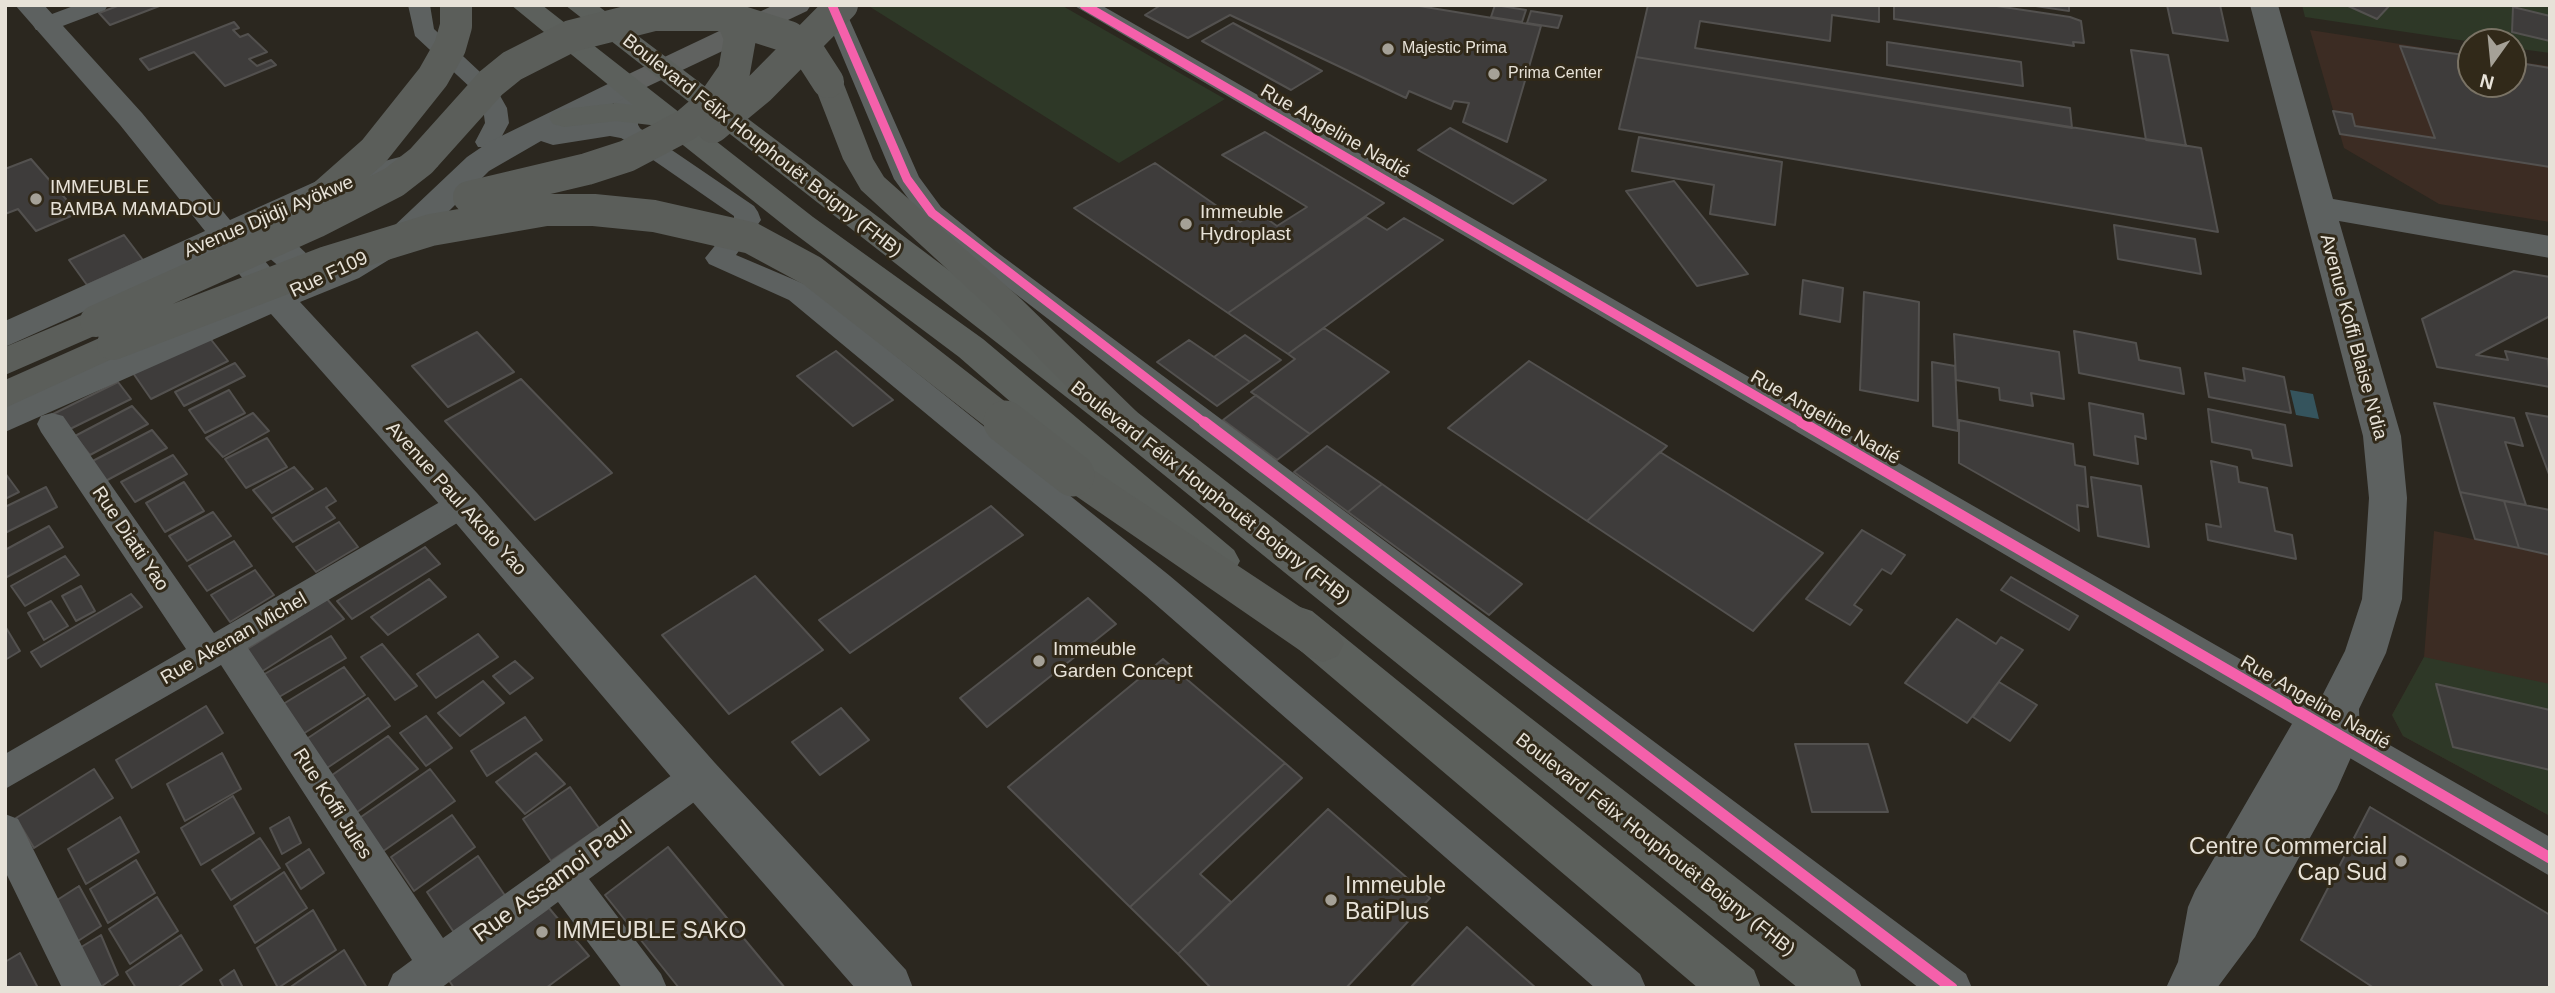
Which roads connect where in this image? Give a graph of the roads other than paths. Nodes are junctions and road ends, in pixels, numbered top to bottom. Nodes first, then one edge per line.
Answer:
1 (97, 5) edge
2 (419, 5) edge
3 (456, 5) edge
4 (525, 5) edge
5 (579, 5) edge
6 (624, 5) edge
7 (632, 5) edge
8 (721, 5) edge
9 (768, 5) edge
10 (797, 5) edge
11 (832, 5) edge
12 (842, 5) edge
13 (1084, 5) edge
14 (2264, 5) edge
15 (37, 15) edge
16 (587, 55) junction
17 (658, 65) junction
18 (623, 102) junction
19 (559, 114) junction
20 (494, 146) junction
21 (2318, 207) junction
22 (277, 212) junction
23 (327, 229) junction
24 (223, 234) junction
25 (2550, 247) edge
26 (347, 270) junction
27 (124, 281) junction
28 (277, 299) junction
29 (104, 332) junction
30 (5, 335) edge
31 (184, 336) junction
32 (5, 362) edge
33 (5, 395) edge
34 (5, 418) edge
35 (1124, 422) junction
36 (52, 424) dead end
37 (463, 504) junction
38 (1323, 644) junction
39 (218, 649) junction
40 (2330, 723) junction
41 (5, 773) edge
42 (699, 777) junction
43 (5, 831) edge
44 (2550, 858) edge
45 (561, 874) junction
46 (438, 965) junction
47 (2195, 979) edge
48 (83, 988) edge
49 (407, 988) edge
50 (647, 988) edge
51 (888, 988) edge
52 (1626, 988) edge
53 (1737, 988) edge
54 (1837, 988) edge
55 (1952, 988) edge

1 - 15 street
2 - 20 street
3 - 29 highway, bridge
4 - 16 highway, Boulevard Félix Houphouët Boigny (FHB)
5 - 17 highway, Boulevard Félix Houphouët Boigny (FHB)
6 - 17 highway
7 - 23 highway, bridge
8 - 23 highway, bridge
9 - 17 main road
10 - 17 main road
11 - 55 street
12 - 23 highway, bridge
13 - 40 street, Rue Angeline Nadié
14 - 21 street, Avenue Koffi Blaise N'dia
15 - 24 street, Avenue Paul Akoto Yao
16 - 18 highway, Boulevard Félix Houphouët Boigny (FHB)
16 - 19 highway
17 - 18 main road
17 - 35 highway, Boulevard Félix Houphouët Boigny (FHB)
18 - 19 street, Rue F109
18 - 20 street
18 - 38 highway, Boulevard Félix Houphouët Boigny (FHB)
18 - 52 street
19 - 20 street, Rue F109
20 - 22 street, Avenue Djidji Ayökwe
20 - 26 street, Rue F109
21 - 25 street
21 - 40 street, Avenue Koffi Blaise N'dia
22 - 24 street, Avenue Djidji Ayökwe
22 - 26 street
23 - 29 highway, bridge
23 - 35 highway, bridge
24 - 27 street, Avenue Djidji Ayökwe
24 - 28 street, Avenue Paul Akoto Yao
26 - 28 street, Rue F109
27 - 30 street, Avenue Djidji Ayökwe
27 - 31 street
28 - 31 street, Rue F109
28 - 37 street, Avenue Paul Akoto Yao
29 - 32 highway
29 - 33 highway
29 - 38 highway, bridge
31 - 34 street, Rue F109
35 - 54 highway, Boulevard Félix Houphouët Boigny (FHB)
36 - 39 street, Rue Diatti Yao
37 - 39 street, Rue Akenan Michel
37 - 42 street, Avenue Paul Akoto Yao
38 - 53 highway, Boulevard Félix Houphouët Boigny (FHB)
39 - 41 street, Rue Akenan Michel
39 - 46 street, Rue Koffi Jules
40 - 44 street, Rue Angeline Nadié
40 - 47 street, Avenue Koffi Blaise N'dia
42 - 45 street, Rue Assamoi Paul
42 - 51 street, Avenue Paul Akoto Yao
43 - 48 street
45 - 46 street, Rue Assamoi Paul
45 - 50 street
46 - 49 street, Rue Assamoi Paul

